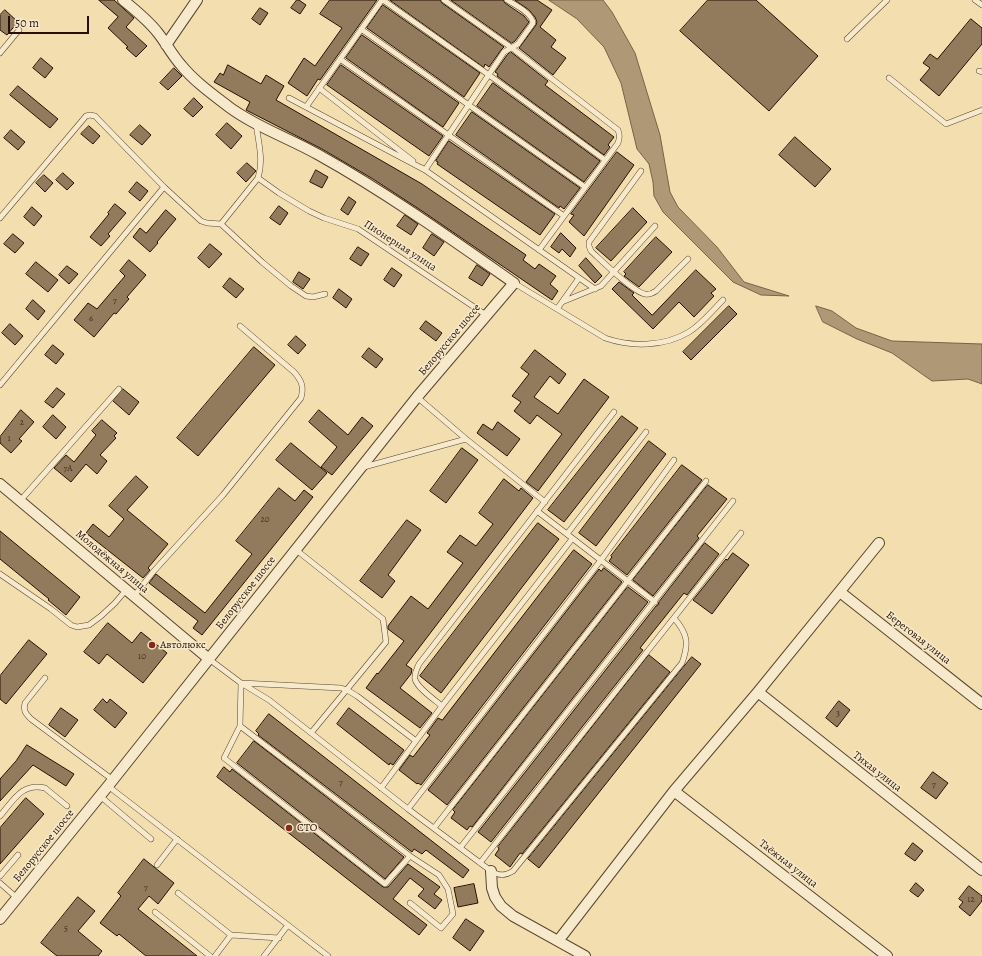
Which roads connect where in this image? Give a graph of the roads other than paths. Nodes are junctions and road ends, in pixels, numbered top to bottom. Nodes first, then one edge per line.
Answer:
1 (123, 0) edge
2 (197, 0) edge
3 (382, 0) edge
4 (444, 0) edge
5 (507, 0) edge
6 (887, 0) edge
7 (975, 0) edge
8 (982, 5) edge
9 (361, 29) junction
10 (19, 30) dead end
11 (847, 39) dead end
12 (166, 44) junction
13 (512, 48) junction
14 (0, 53) edge
15 (340, 59) junction
16 (489, 74) junction
17 (889, 78) dead end
18 (319, 88) junction
19 (289, 98) dead end
20 (469, 104) junction
21 (306, 106) junction
22 (982, 110) edge
23 (256, 123) junction
24 (449, 134) junction
25 (605, 160) junction
26 (425, 170) junction
27 (641, 171) dead end
28 (258, 178) junction
29 (164, 186) junction
30 (585, 187) junction
31 (564, 216) junction
32 (0, 218) edge
33 (221, 224) junction
34 (655, 226) dead end
35 (539, 250) junction
36 (688, 259) dead end
37 (614, 272) junction
38 (579, 278) junction
39 (514, 283) junction
40 (595, 289) junction
41 (325, 294) dead end
42 (723, 300) dead end
43 (562, 302) junction
44 (557, 309) junction
45 (486, 315) junction
46 (240, 326) dead end
47 (0, 385) edge
48 (118, 389) dead end
49 (417, 397) junction
50 (614, 412) dead end
51 (646, 432) dead end
52 (466, 439) junction
53 (674, 460) dead end
54 (361, 468) junction
55 (706, 481) dead end
56 (0, 484) edge
57 (734, 501) dead end
58 (20, 502) junction
59 (544, 502) junction
60 (537, 511) junction
61 (741, 533) dead end
62 (566, 534) junction
63 (572, 539) junction
64 (879, 543) dead end
65 (295, 549) junction
66 (601, 560) junction
67 (0, 574) edge
68 (627, 581) junction
69 (840, 592) junction
70 (130, 593) junction
71 (655, 602) junction
72 (674, 618) junction
73 (209, 659) junction
74 (44, 678) dead end
75 (241, 683) junction
76 (347, 690) junction
77 (758, 692) junction
78 (982, 704) edge
79 (442, 706) junction
80 (240, 726) junction
81 (311, 733) junction
82 (416, 741) junction
83 (110, 783) junction
84 (381, 788) junction
85 (674, 791) junction
86 (100, 796) junction
87 (67, 806) dead end
88 (408, 809) junction
89 (0, 816) edge
90 (434, 828) junction
91 (151, 839) dead end
92 (177, 839) junction
93 (460, 848) junction
94 (18, 855) dead end
95 (410, 856) junction
96 (480, 863) junction
97 (157, 865) dead end
98 (982, 870) edge
99 (491, 871) junction
100 (0, 876) edge
101 (0, 883) edge
102 (178, 893) dead end
103 (17, 898) junction
104 (410, 903) dead end
105 (155, 912) dead end
106 (0, 919) edge
107 (288, 925) junction
108 (231, 935) junction
109 (278, 938) junction
110 (558, 941) junction
111 (210, 956) edge
112 (215, 956) edge
113 (264, 956) edge
114 (328, 956) edge
115 (584, 956) edge
116 (887, 956) edge

1 - 12 street
2 - 12 street
3 - 9 lane
3 - 16 lane
4 - 13 lane
5 - 13 lane
6 - 11 lane
7 - 8 lane
9 - 15 lane
9 - 20 lane
10 - 14 lane
12 - 23 street
13 - 16 lane
13 - 25 lane
15 - 18 lane
15 - 24 lane
16 - 20 lane
16 - 25 lane
17 - 22 lane
18 - 21 lane
18 - 26 lane
19 - 21 lane
20 - 24 lane
20 - 30 lane
21 - 26 lane
23 - 28 lane
23 - 39 street
24 - 26 lane
24 - 31 lane
25 - 30 lane
26 - 35 lane
27 - 37 lane
28 - 33 lane
28 - 45 lane, Пионерная улица
29 - 32 lane
29 - 33 lane
29 - 47 lane
30 - 31 lane
31 - 35 lane
33 - 41 lane
34 - 37 lane
35 - 38 lane
36 - 37 lane
37 - 40 lane
38 - 40 lane
38 - 43 lane
39 - 44 lane
39 - 45 street, Белорусское шоссе
40 - 43 lane
42 - 44 lane
43 - 44 lane
45 - 49 street, Белорусское шоссе
46 - 70 lane
48 - 58 lane
49 - 52 lane
49 - 54 street, Белорусское шоссе
50 - 59 lane
51 - 62 lane
52 - 54 lane
52 - 59 lane
53 - 66 lane
54 - 65 street, Белорусское шоссе
55 - 68 lane
56 - 58 street, Молодёжная улица
57 - 71 lane
58 - 70 street, Молодёжная улица
59 - 60 lane
60 - 62 lane
60 - 79 lane
61 - 72 lane
62 - 63 lane
63 - 66 lane
63 - 79 lane
64 - 69 street
65 - 73 street, Белорусское шоссе
65 - 76 lane
66 - 68 lane
66 - 88 lane
67 - 70 lane
68 - 71 lane
68 - 90 lane
69 - 77 street
69 - 78 street, Береговая улица
70 - 73 street, Молодёжная улица
71 - 93 lane
72 - 96 lane
72 - 99 lane
73 - 75 lane
73 - 83 street, Белорусское шоссе
74 - 83 lane
75 - 76 lane
75 - 80 lane
75 - 81 lane
76 - 81 lane
76 - 82 lane
77 - 85 street
77 - 98 street, Тихая улица
79 - 82 lane
80 - 95 lane
80 - 95 lane
81 - 84 lane
82 - 84 lane
83 - 86 street, Белорусское шоссе
83 - 92 lane
84 - 88 lane
85 - 110 street
85 - 116 street, Таёжная улица
86 - 91 lane
86 - 103 street, Белорусское шоссе
87 - 89 lane
88 - 90 lane
90 - 93 lane
92 - 97 lane
92 - 107 lane
93 - 96 lane
94 - 100 lane
95 - 104 lane
96 - 99 lane
99 - 110 street
101 - 103 lane
102 - 108 lane
103 - 106 street, Белорусское шоссе
105 - 111 lane
107 - 109 lane
107 - 114 lane
108 - 109 lane
108 - 112 lane
109 - 113 lane
110 - 115 street

